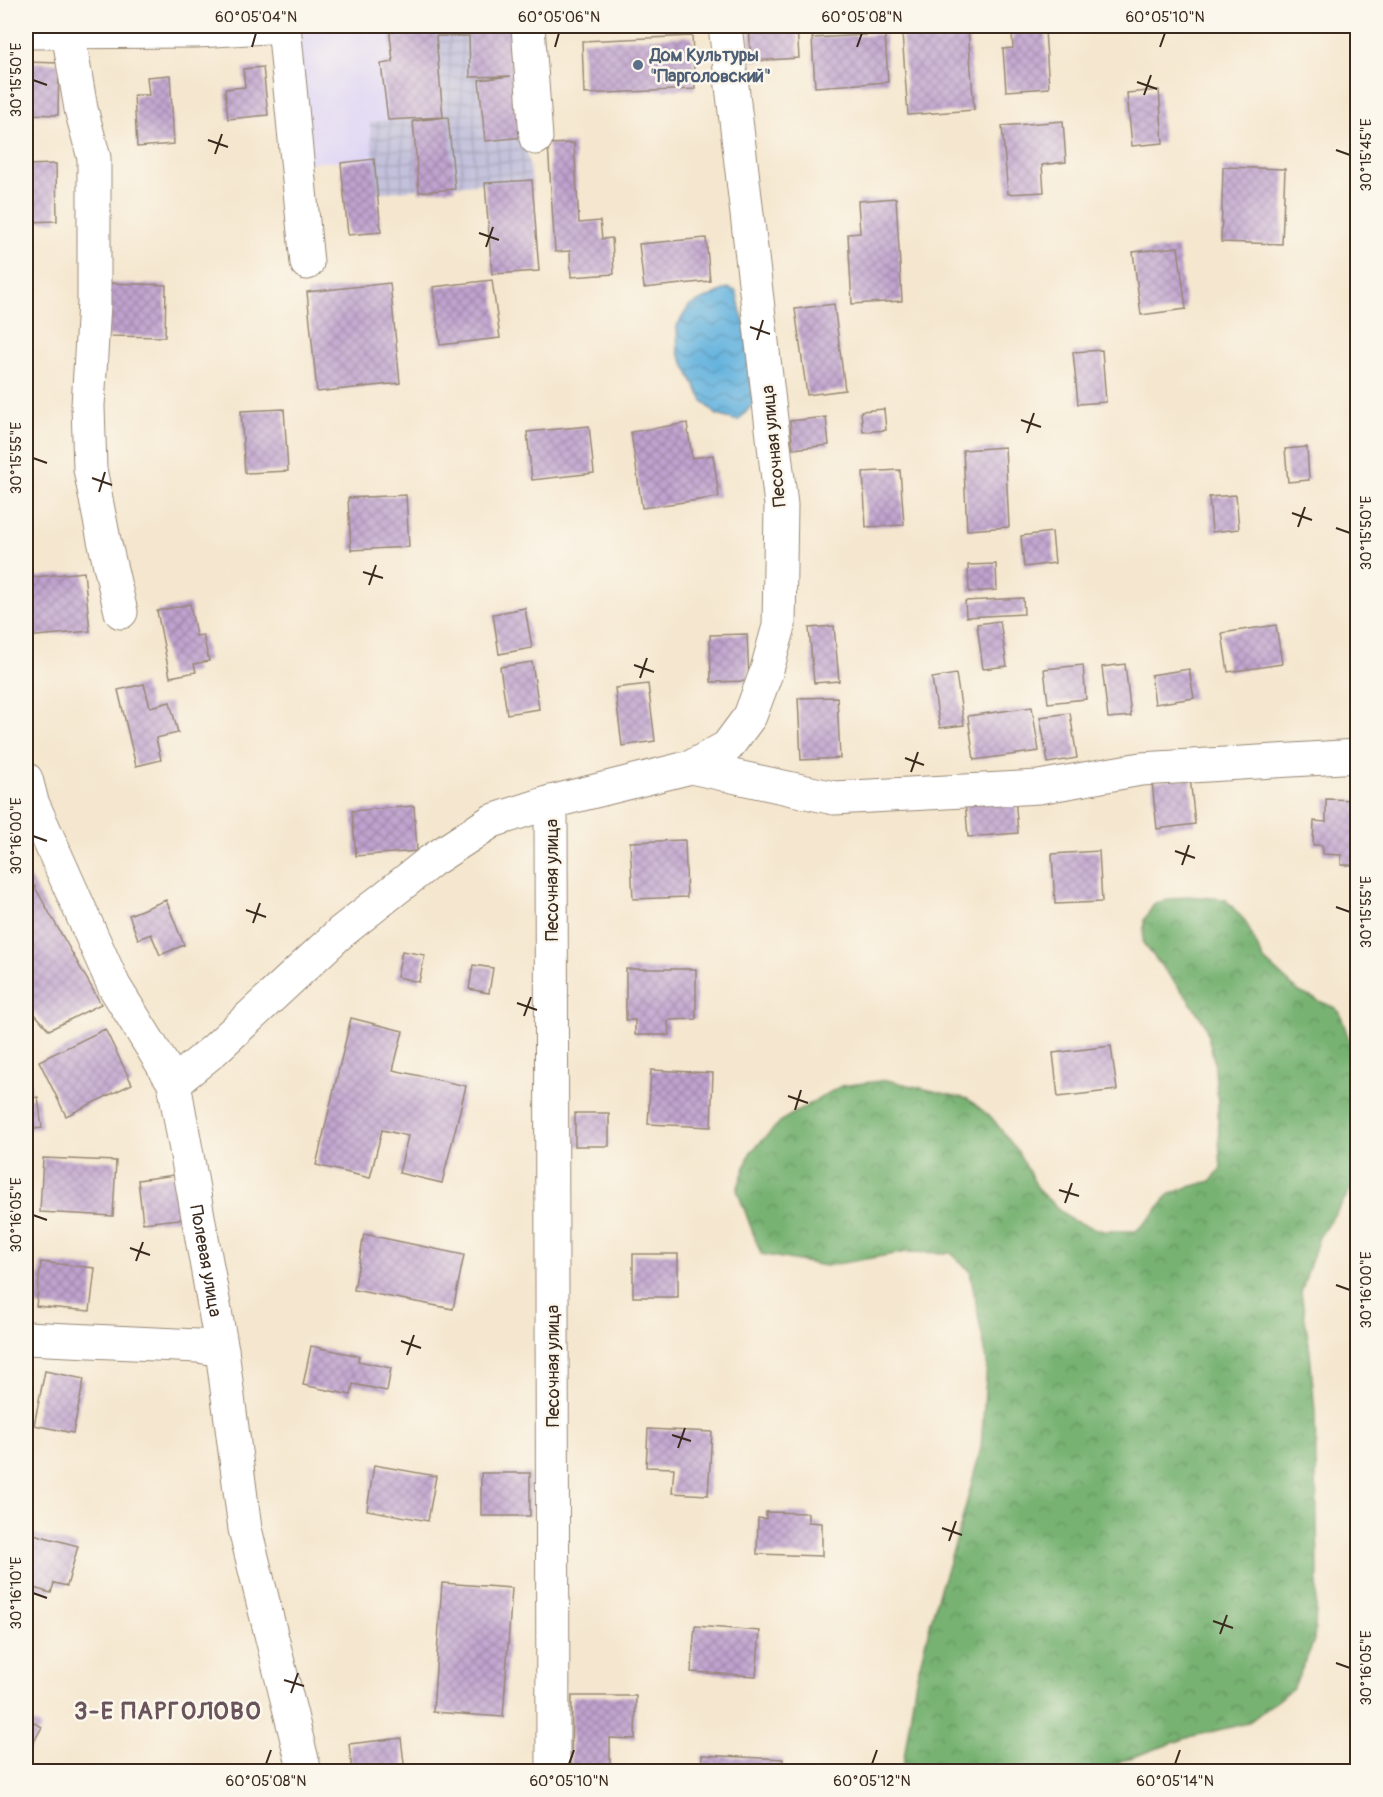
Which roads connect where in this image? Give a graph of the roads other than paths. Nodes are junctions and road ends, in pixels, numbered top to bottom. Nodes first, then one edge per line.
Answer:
1 (284, 26) edge
2 (528, 26) edge
3 (725, 26) edge
4 (26, 32) edge
5 (68, 32) junction
6 (536, 138) dead end
7 (307, 263) dead end
8 (121, 612) dead end
9 (1358, 756) edge
10 (691, 767) junction
11 (26, 779) edge
12 (551, 802) junction
13 (30, 827) edge
14 (174, 1083) junction
15 (26, 1338) edge
16 (222, 1350) junction
17 (304, 1772) edge
18 (554, 1772) edge

1 - 5 street
1 - 7 street
2 - 6 street
3 - 10 street, Песочная улица
4 - 5 street
5 - 8 street
9 - 10 street
10 - 12 street, Песочная улица
11 - 13 street, Полевая улица
12 - 14 street
12 - 18 street, Песочная улица
13 - 14 street, Полевая улица
14 - 16 street, Полевая улица
15 - 16 street
16 - 17 street, Полевая улица

